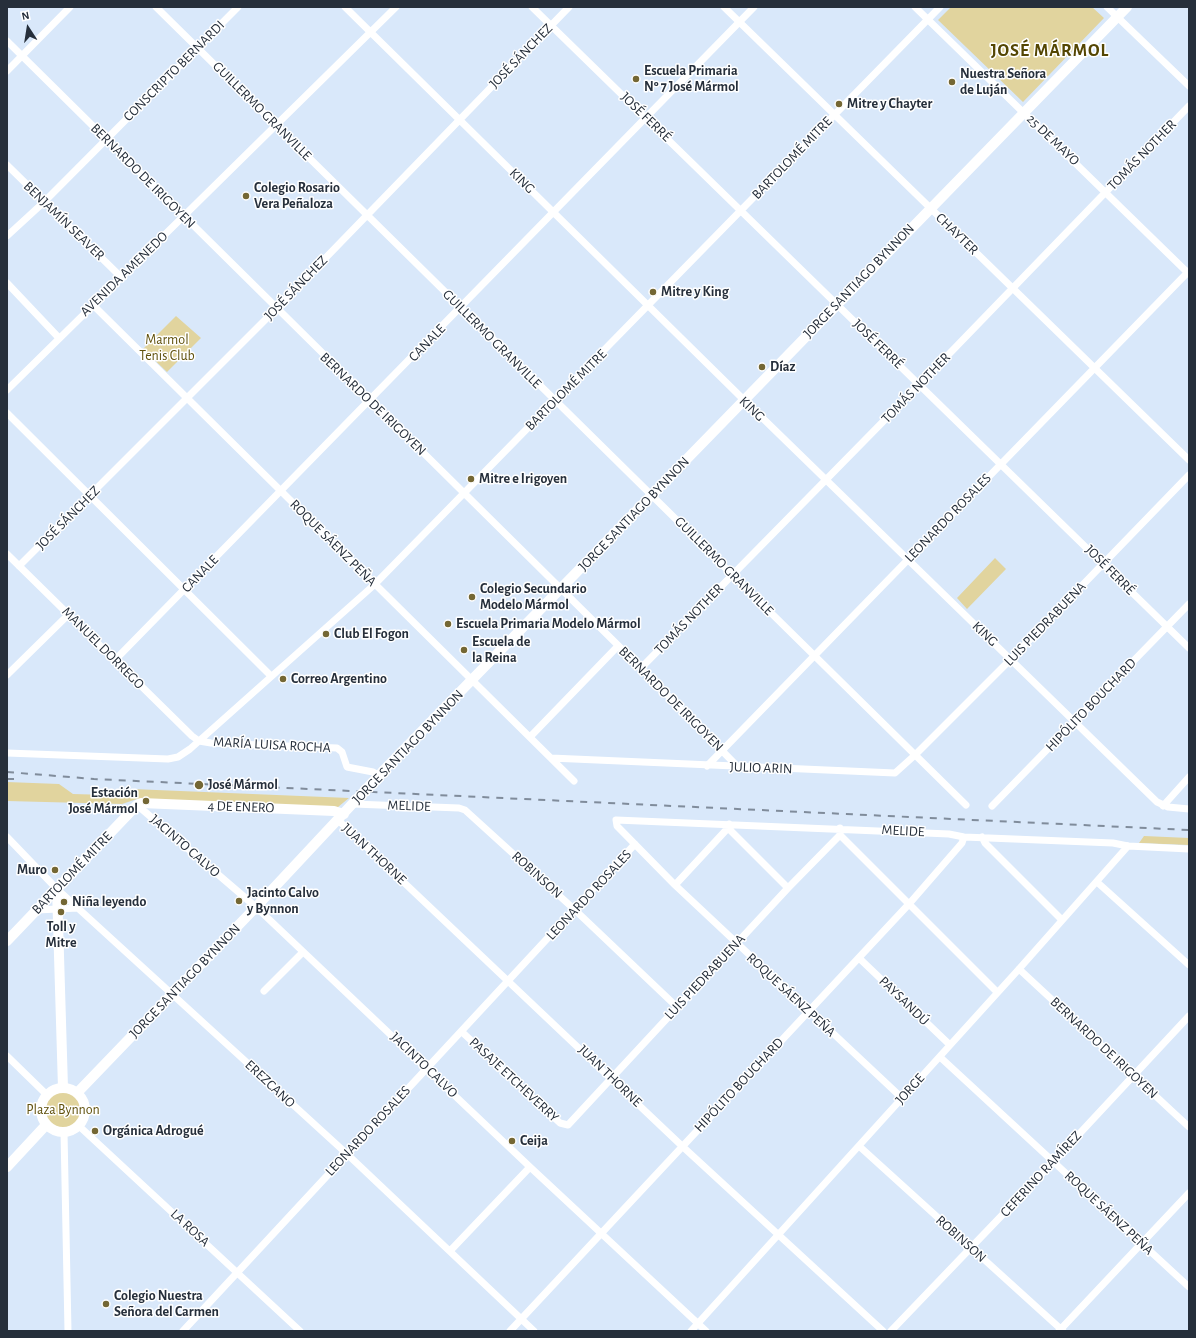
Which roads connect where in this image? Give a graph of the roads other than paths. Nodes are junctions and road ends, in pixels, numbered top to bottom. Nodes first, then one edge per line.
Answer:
1 (70, 7) edge
2 (156, 7) edge
3 (238, 7) edge
4 (345, 7) edge
5 (396, 7) edge
6 (532, 7) edge
7 (569, 7) edge
8 (724, 7) edge
9 (754, 7) edge
10 (915, 7) edge
11 (940, 7) edge
12 (1107, 7) edge
13 (1127, 7) edge
14 (1117, 17) junction
15 (927, 19) junction
16 (739, 22) junction
17 (551, 25) junction
18 (371, 32) junction
19 (7, 41) edge
20 (197, 48) junction
21 (22, 56) junction
22 (7, 71) edge
23 (1189, 86) edge
24 (1189, 106) edge
25 (1024, 112) junction
26 (834, 115) junction
27 (646, 117) junction
28 (459, 120) junction
29 (275, 126) junction
30 (107, 139) junction
31 (7, 165) edge
32 (1106, 192) junction
33 (44, 202) junction
34 (930, 208) junction
35 (741, 210) junction
36 (554, 213) junction
37 (368, 215) junction
38 (183, 217) junction
39 (7, 236) edge
40 (1189, 272) edge
41 (121, 277) junction
42 (7, 283) edge
43 (1013, 288) junction
44 (837, 304) junction
45 (93, 305) junction
46 (648, 306) junction
47 (460, 308) junction
48 (276, 309) junction
49 (59, 338) junction
50 (1095, 368) junction
51 (920, 384) junction
52 (7, 390) edge
53 (187, 399) junction
54 (744, 400) junction
55 (370, 401) junction
56 (555, 401) junction
57 (7, 413) edge
58 (1189, 460) edge
59 (1000, 464) junction
60 (1189, 475) edge
61 (826, 479) junction
62 (280, 490) junction
63 (463, 493) junction
64 (91, 495) junction
65 (652, 495) junction
66 (7, 554) edge
67 (908, 558) junction
68 (1104, 563) junction
69 (19, 566) junction
70 (732, 574) junction
71 (374, 585) junction
72 (185, 588) junction
73 (561, 590) junction
74 (1189, 604) edge
75 (69, 614) junction
76 (1167, 627) junction
77 (618, 646) junction
78 (1189, 648) edge
79 (815, 655) junction
80 (1011, 659) junction
81 (115, 660) junction
82 (641, 668) junction
83 (7, 676) edge
84 (271, 676) junction
85 (472, 680) junction
86 (1075, 722) junction
87 (530, 737) junction
88 (200, 741) junction
89 (722, 750) junction
90 (7, 753) edge
91 (915, 755) junction
92 (551, 758) junction
93 (707, 766) junction
94 (738, 767) junction
95 (898, 772) joint
96 (379, 776) junction
97 (1189, 777) edge
98 (574, 781) dead end
99 (353, 804) junction
100 (137, 805) junction
101 (966, 805) dead end
102 (992, 806) dead end
103 (1163, 806) junction
104 (1189, 809) edge
105 (465, 810) joint
106 (341, 817) junction
107 (616, 820) joint
108 (728, 826) junction
109 (840, 832) junction
110 (7, 837) edge
111 (964, 837) junction
112 (982, 837) junction
113 (635, 844) junction
114 (1128, 846) junction
115 (1189, 849) edge
116 (1097, 882) junction
117 (675, 885) junction
118 (788, 888) junction
119 (57, 889) junction
120 (909, 904) junction
121 (256, 907) junction
122 (78, 908) junction
123 (57, 909) junction
124 (37, 910) junction
125 (575, 910) junction
126 (1062, 920) junction
127 (7, 941) edge
128 (737, 944) junction
129 (303, 952) junction
130 (859, 958) junction
131 (1189, 965) edge
132 (1019, 969) junction
133 (509, 981) junction
134 (264, 991) dead end
135 (997, 992) junction
136 (173, 994) junction
137 (677, 1007) junction
138 (808, 1011) junction
139 (1189, 1016) edge
140 (462, 1032) junction
141 (950, 1045) junction
142 (7, 1056) edge
143 (940, 1057) junction
144 (427, 1068) junction
145 (1133, 1076) junction
146 (612, 1078) junction
147 (63, 1088) junction
148 (77, 1093) junction
149 (47, 1095) junction
150 (902, 1098) junction
151 (46, 1125) junction
152 (568, 1125) joint
153 (78, 1126) junction
154 (1189, 1127) edge
155 (64, 1132) junction
156 (682, 1146) junction
157 (859, 1146) junction
158 (347, 1154) junction
159 (1054, 1162) junction
160 (530, 1167) junction
161 (7, 1168) edge
162 (1189, 1193) edge
163 (602, 1233) junction
164 (778, 1235) junction
165 (1141, 1243) junction
166 (971, 1248) junction
167 (450, 1252) junction
168 (238, 1273) junction
169 (1189, 1287) edge
170 (521, 1319) junction
171 (698, 1323) junction
172 (1061, 1330) edge
173 (68, 1331) edge
174 (183, 1331) edge
175 (300, 1331) edge
176 (510, 1331) edge
177 (534, 1331) edge
178 (691, 1331) edge
179 (706, 1331) edge
180 (883, 1331) edge
181 (892, 1331) edge

1 - 21 street
2 - 20 street, GUILLERMO GRANVILLE
3 - 20 street, CONSCRIPTO BERNARDI
4 - 18 street, KING
5 - 18 street, AVENIDA AMENEDO
6 - 17 street, JOSÉ FERRÉ
7 - 17 street, JOSÉ SÁNCHEZ
8 - 16 street, CHAYTER
9 - 16 street, CANALE
10 - 15 street, 25 DE MAYO
11 - 15 street, BARTOLOMÉ MITRE
12 - 14 street
13 - 14 street, JORGE SANTIAGO BYNNON
14 - 23 street
14 - 25 street, JORGE SANTIAGO BYNNON
15 - 25 street, 25 DE MAYO
15 - 26 street, BARTOLOMÉ MITRE
16 - 26 street, CHAYTER
16 - 27 street, CANALE
17 - 27 street, JOSÉ FERRÉ
17 - 28 street, JOSÉ SÁNCHEZ
18 - 28 street, KING
18 - 29 street, AVENIDA AMENEDO
19 - 21 street, BERNARDO DE IRIGOYEN
20 - 29 street, GUILLERMO GRANVILLE
20 - 30 street, CONSCRIPTO BERNARDI
21 - 22 street
21 - 30 street, BERNARDO DE IRIGOYEN
24 - 32 street, TOMÁS NOTHER
25 - 32 street, 25 DE MAYO
25 - 34 street, JORGE SANTIAGO BYNNON
26 - 34 street, CHAYTER
26 - 35 street, BARTOLOMÉ MITRE
27 - 35 street, JOSÉ FERRÉ
27 - 36 street, CANALE
28 - 36 street, KING
28 - 37 street, JOSÉ SÁNCHEZ
29 - 37 street, GUILLERMO GRANVILLE
29 - 38 street, AVENIDA AMENEDO
30 - 33 street, CONSCRIPTO BERNARDI
30 - 38 street, BERNARDO DE IRIGOYEN
31 - 33 street, BENJAMÍN SEAVER
32 - 40 street, 25 DE MAYO
32 - 43 street, TOMÁS NOTHER
33 - 39 street, CONSCRIPTO BERNARDI
33 - 41 street, BENJAMÍN SEAVER
34 - 43 street, CHAYTER
34 - 44 street, JORGE SANTIAGO BYNNON
35 - 44 street, JOSÉ FERRÉ
35 - 46 street, BARTOLOMÉ MITRE
36 - 46 street, KING
36 - 47 street, CANALE
37 - 47 street, GUILLERMO GRANVILLE
37 - 48 street, JOSÉ SÁNCHEZ
38 - 41 street, AVENIDA AMENEDO
38 - 48 street, BERNARDO DE IRIGOYEN
40 - 50 street, LEONARDO ROSALES
41 - 45 street, AVENIDA AMENEDO
42 - 49 street
43 - 50 street, CHAYTER
43 - 51 street, TOMÁS NOTHER
44 - 51 street, JOSÉ FERRÉ
44 - 54 street, JORGE SANTIAGO BYNNON
45 - 49 street, AVENIDA AMENEDO
45 - 53 street, ROQUE SÁENZ PEÑA
46 - 54 street, KING
46 - 56 street, BARTOLOMÉ MITRE
47 - 55 street, CANALE
47 - 56 street, GUILLERMO GRANVILLE
48 - 53 street, JOSÉ SÁNCHEZ
48 - 55 street, BERNARDO DE IRIGOYEN
49 - 52 street, AVENIDA AMENEDO
50 - 58 street, CHAYTER
50 - 59 street, LEONARDO ROSALES
51 - 59 street, JOSÉ FERRÉ
51 - 61 street, TOMÁS NOTHER
53 - 62 street, ROQUE SÁENZ PEÑA
53 - 64 street, JOSÉ SÁNCHEZ
54 - 61 street, KING
54 - 65 street, JORGE SANTIAGO BYNNON
55 - 62 street, CANALE
55 - 63 street, BERNARDO DE IRIGOYEN
56 - 63 street, BARTOLOMÉ MITRE
56 - 65 street, GUILLERMO GRANVILLE
57 - 64 street
59 - 67 street, LEONARDO ROSALES
59 - 68 street, JOSÉ FERRÉ
60 - 68 street, LUIS PIEDRABUENA
61 - 67 street, KING
61 - 70 street, TOMÁS NOTHER
62 - 71 street, ROQUE SÁENZ PEÑA
62 - 72 street, CANALE
63 - 71 street, BARTOLOMÉ MITRE
63 - 73 street, BERNARDO DE IRIGOYEN
64 - 69 street, JOSÉ SÁNCHEZ
64 - 72 street
65 - 70 street, GUILLERMO GRANVILLE
65 - 73 street, JORGE SANTIAGO BYNNON
66 - 69 street, MANUEL DORREGO
67 - 79 street, LEONARDO ROSALES
67 - 80 street, KING
68 - 76 street, JOSÉ FERRÉ
68 - 80 street, LUIS PIEDRABUENA
69 - 75 street, MANUEL DORREGO
70 - 79 street, GUILLERMO GRANVILLE
70 - 82 street, TOMÁS NOTHER
71 - 84 street, BARTOLOMÉ MITRE
71 - 85 street, ROQUE SÁENZ PEÑA
72 - 81 street, CANALE
72 - 84 street
73 - 77 street, BERNARDO DE IRIGOYEN
73 - 85 street, JORGE SANTIAGO BYNNON
74 - 76 street, HIPÓLITO BOUCHARD
75 - 81 street, MANUEL DORREGO
75 - 83 street
76 - 78 street, JOSÉ FERRÉ
76 - 86 street, HIPÓLITO BOUCHARD
77 - 82 street, BERNARDO DE IRIGOYEN
77 - 87 street
79 - 89 street, LEONARDO ROSALES
79 - 91 street, GUILLERMO GRANVILLE
80 - 86 street, KING
80 - 91 street, LUIS PIEDRABUENA
81 - 88 street, MANUEL DORREGO
82 - 89 street, BERNARDO DE IRIGOYEN
84 - 88 street, BARTOLOMÉ MITRE
85 - 87 street, ROQUE SÁENZ PEÑA
85 - 96 street, JORGE SANTIAGO BYNNON
86 - 102 street, HIPÓLITO BOUCHARD
86 - 103 street, KING
87 - 92 street, ROQUE SÁENZ PEÑA
88 - 90 street, BARTOLOMÉ MITRE
88 - 96 street, MARÍA LUISA ROCHA
89 - 93 street, LEONARDO ROSALES
89 - 94 street, BERNARDO DE IRIGOYEN
91 - 95 street, LUIS PIEDRABUENA
91 - 101 street, GUILLERMO GRANVILLE
92 - 93 street, JULIO ARIN
92 - 98 street, ROQUE SÁENZ PEÑA
93 - 94 street, JULIO ARIN
94 - 95 street, JULIO ARIN
96 - 99 street, JORGE SANTIAGO BYNNON
97 - 103 street
99 - 105 street, MELIDE
99 - 106 street, JORGE SANTIAGO BYNNON
100 - 106 street, 4 DE ENERO
100 - 119 street, BARTOLOMÉ MITRE
100 - 121 street, JACINTO CALVO
103 - 104 street
105 - 125 street, ROBINSON
106 - 121 street, JORGE SANTIAGO BYNNON
106 - 133 street, JUAN THORNE
107 - 108 street, MELIDE
107 - 113 street, ROQUE SÁENZ PEÑA
108 - 109 street, MELIDE
108 - 117 street
108 - 118 street
109 - 111 street, MELIDE
109 - 118 street, LUIS PIEDRABUENA
109 - 120 street
110 - 119 street, EREZCANO
111 - 112 street, MELIDE
111 - 120 street, HIPÓLITO BOUCHARD
112 - 114 street, MELIDE
112 - 126 street
113 - 117 street, ROQUE SÁENZ PEÑA
113 - 125 street, LEONARDO ROSALES
114 - 115 street, MELIDE
114 - 116 street, JORGE
116 - 126 street, JORGE
116 - 131 street
117 - 128 street, ROQUE SÁENZ PEÑA
118 - 128 street, LUIS PIEDRABUENA
119 - 122 street, EREZCANO
119 - 123 street
119 - 124 street, BARTOLOMÉ MITRE
120 - 130 street, HIPÓLITO BOUCHARD
120 - 135 street
121 - 129 street, JACINTO CALVO
121 - 136 street, JORGE SANTIAGO BYNNON
122 - 123 street
122 - 136 street, EREZCANO
123 - 124 street
123 - 147 street
124 - 127 street, BARTOLOMÉ MITRE
125 - 133 street, LEONARDO ROSALES
125 - 137 street, ROBINSON
126 - 132 street, JORGE
128 - 137 street, LUIS PIEDRABUENA
128 - 138 street, ROQUE SÁENZ PEÑA
129 - 134 street
129 - 144 street, JACINTO CALVO
130 - 138 street, HIPÓLITO BOUCHARD
130 - 141 street, PAYSANDÚ
132 - 135 street, JORGE
132 - 145 street, BERNARDO DE IRIGOYEN
133 - 140 street, LEONARDO ROSALES
133 - 146 street, JUAN THORNE
135 - 141 street, JORGE
136 - 148 street, JORGE SANTIAGO BYNNON
136 - 158 street, EREZCANO
137 - 146 street, LUIS PIEDRABUENA
138 - 150 street, ROQUE SÁENZ PEÑA
138 - 156 street, HIPÓLITO BOUCHARD
139 - 145 street, CEFERINO RAMÍREZ
140 - 144 street, LEONARDO ROSALES
140 - 152 street, PASAJE ETCHEVERRY
141 - 143 street, JORGE
142 - 149 street
143 - 150 street, JORGE
143 - 159 street, ROQUE SÁENZ PEÑA
144 - 158 street, LEONARDO ROSALES
144 - 160 street, JACINTO CALVO
145 - 154 street, BERNARDO DE IRIGOYEN
145 - 159 street, CEFERINO RAMÍREZ
146 - 152 street, LUIS PIEDRABUENA
146 - 156 street, JUAN THORNE
147 - 148 street
147 - 149 street
148 - 153 street
149 - 151 street
150 - 157 street, JORGE
151 - 155 street
151 - 161 street
153 - 155 street
153 - 168 street, LA ROSA
155 - 173 street
156 - 163 street, HIPÓLITO BOUCHARD
156 - 164 street, JUAN THORNE
157 - 164 street, JORGE
157 - 166 street, ROBINSON
158 - 167 street, EREZCANO
158 - 168 street, LEONARDO ROSALES
159 - 165 street, ROQUE SÁENZ PEÑA
159 - 166 street, CEFERINO RAMÍREZ
160 - 163 street, JACINTO CALVO
160 - 167 street
162 - 165 street
163 - 170 street, HIPÓLITO BOUCHARD
163 - 171 street, JACINTO CALVO
164 - 171 street, JORGE
164 - 180 street, JUAN THORNE
165 - 169 street, ROQUE SÁENZ PEÑA
165 - 172 street
166 - 172 street, ROBINSON
166 - 181 street, CEFERINO RAMÍREZ
167 - 170 street, EREZCANO
168 - 174 street, LEONARDO ROSALES
168 - 175 street, LA ROSA
170 - 176 street, HIPÓLITO BOUCHARD
170 - 177 street, EREZCANO
171 - 178 street, JORGE
171 - 179 street, JACINTO CALVO

